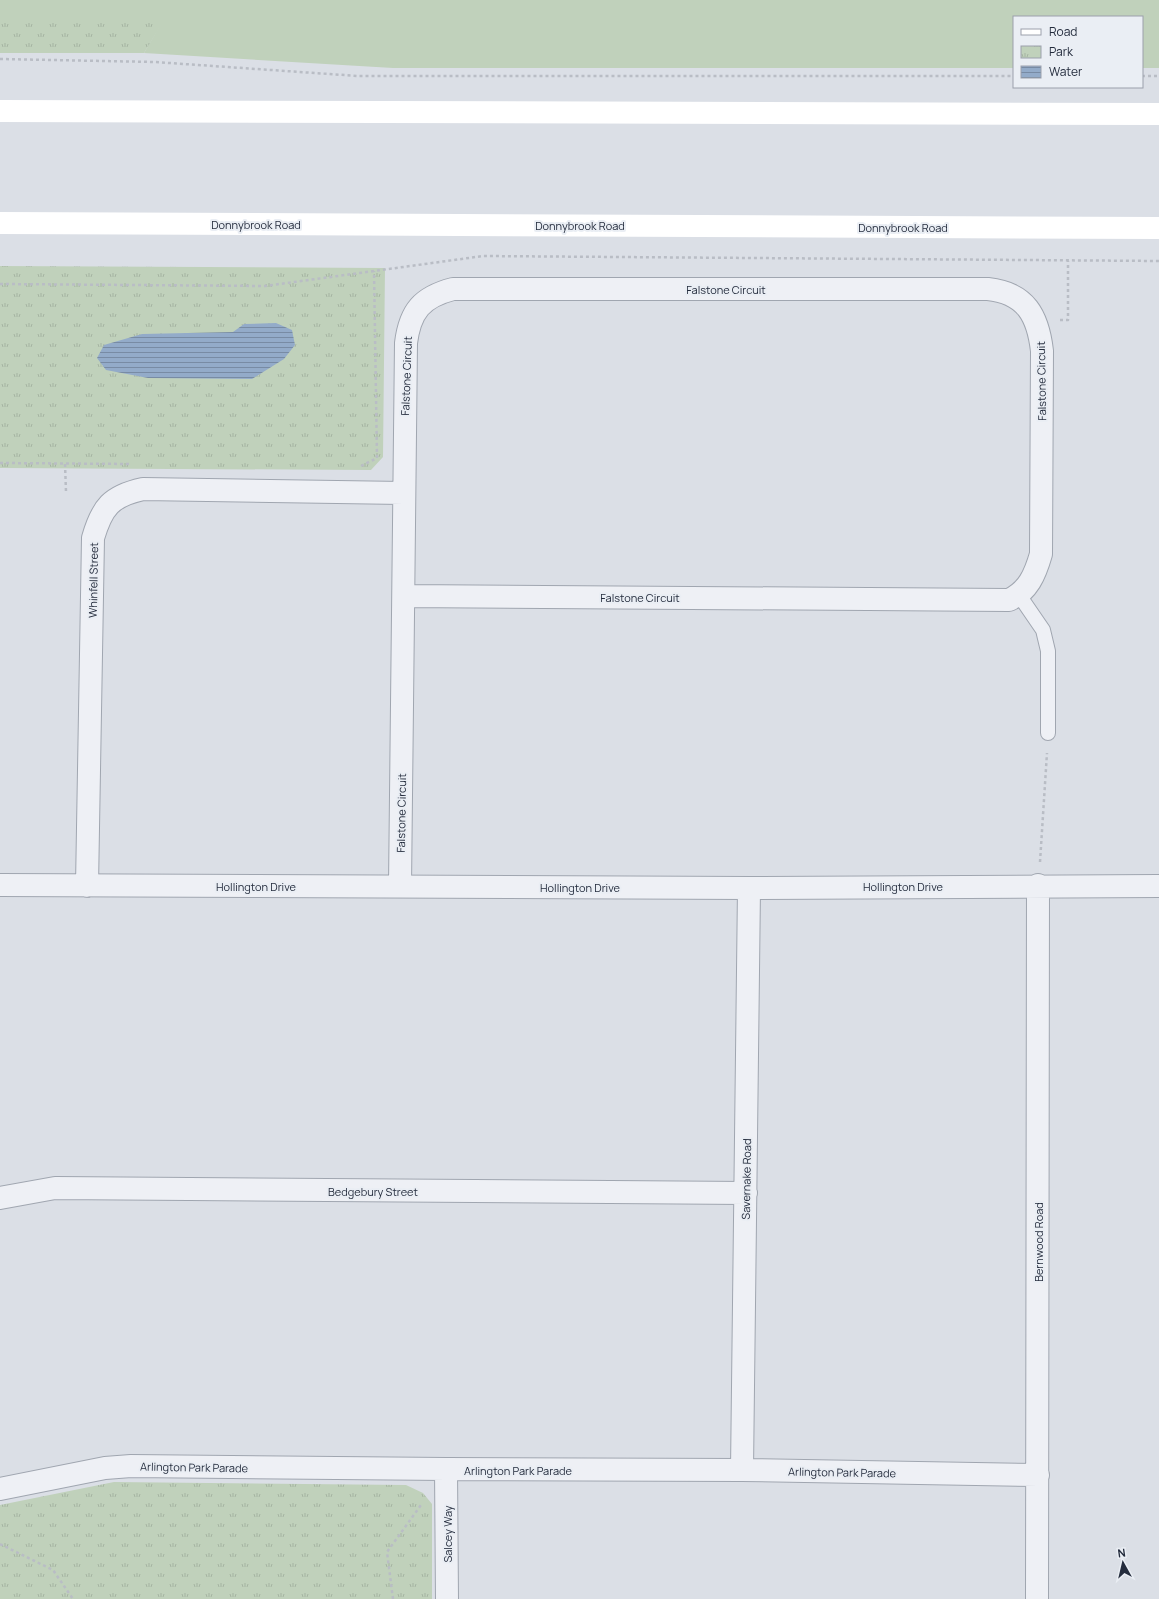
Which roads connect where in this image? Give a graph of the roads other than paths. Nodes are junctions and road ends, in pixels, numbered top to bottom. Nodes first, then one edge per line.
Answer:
1 (0, 111) edge
2 (1159, 114) edge
3 (0, 223) edge
4 (1159, 228) edge
5 (403, 493) junction
6 (1019, 595) junction
7 (404, 596) junction
8 (1048, 733) road end
9 (0, 885) edge
10 (1038, 885) junction
11 (86, 886) junction
12 (400, 886) junction
13 (1159, 886) edge
14 (749, 888) junction
15 (746, 1193) junction
16 (0, 1198) edge
17 (446, 1470) junction
18 (742, 1470) junction
19 (1038, 1475) junction
20 (0, 1489) edge
21 (447, 1599) edge
22 (1037, 1599) edge

1 - 2 main road
3 - 4 main road, Donnybrook Road
5 - 6 street, Falstone Circuit
5 - 7 street, Falstone Circuit
5 - 11 street, Whinfell Street
6 - 7 street, Falstone Circuit
6 - 8 lane
7 - 12 street, Falstone Circuit
9 - 11 street, Hollington Drive
10 - 13 street, Hollington Drive
10 - 14 street, Hollington Drive
10 - 19 street, Bernwood Road
11 - 12 street, Hollington Drive
12 - 14 street, Hollington Drive
14 - 15 street, Savernake Road
15 - 16 street, Bedgebury Street
15 - 18 street, Savernake Road
17 - 18 street, Arlington Park Parade
17 - 20 street, Arlington Park Parade
17 - 21 street, Salcey Way
18 - 19 street, Arlington Park Parade
19 - 22 street, Bernwood Road

